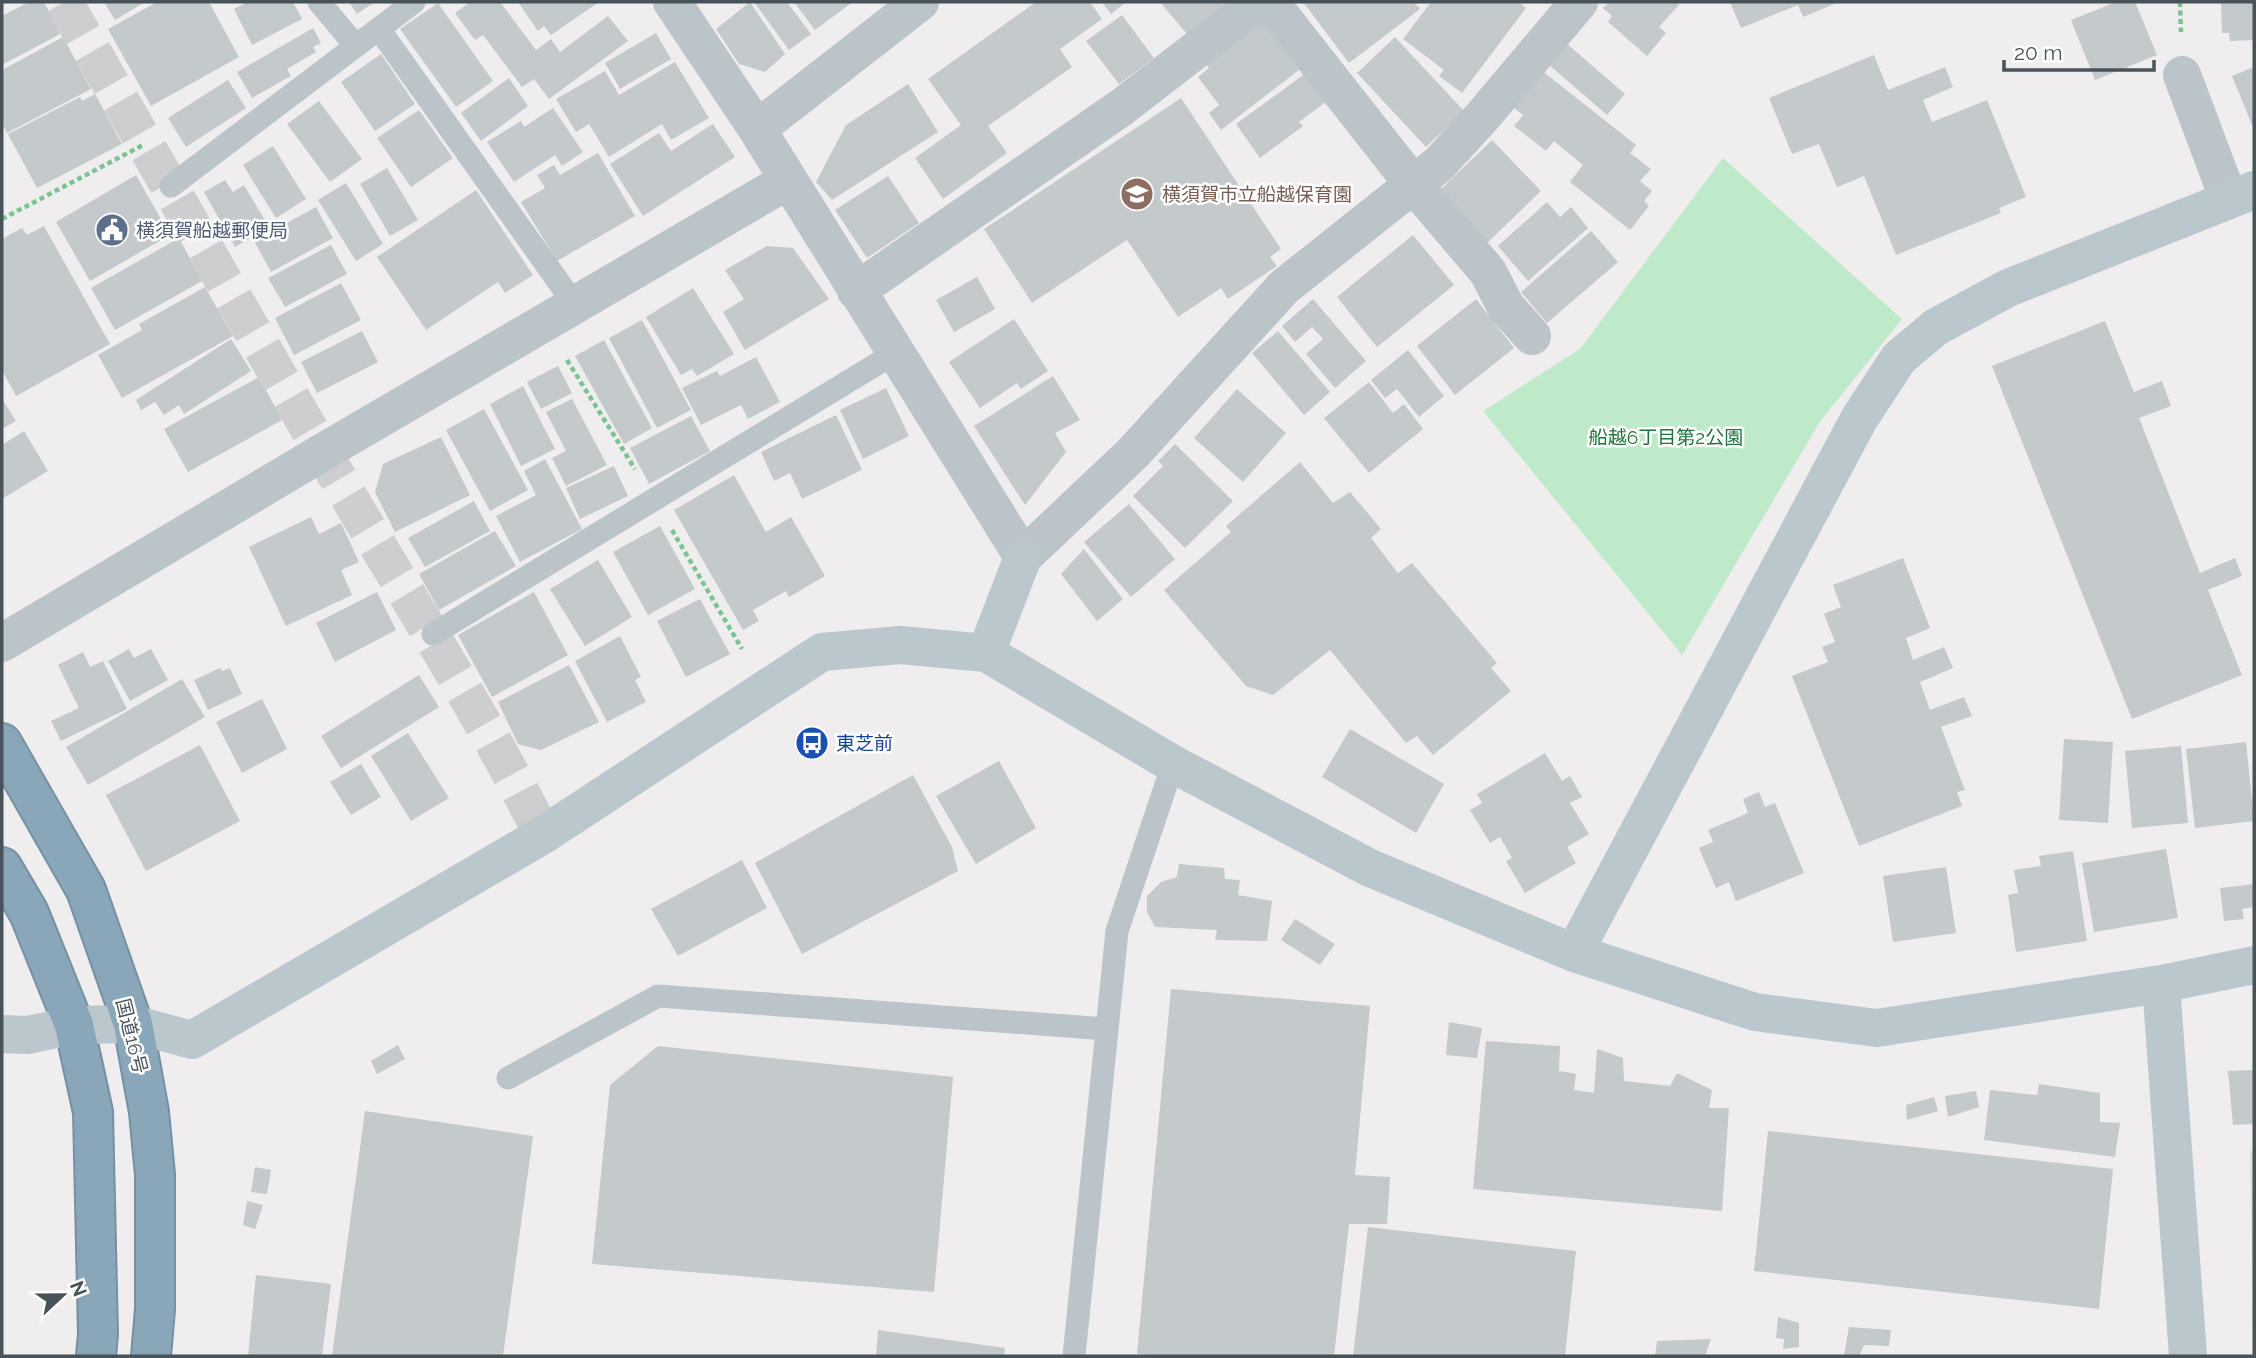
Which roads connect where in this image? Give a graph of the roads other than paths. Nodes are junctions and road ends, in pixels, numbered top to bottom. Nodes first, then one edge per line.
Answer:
1 (319, 2) edge
2 (414, 2) edge
3 (672, 2) edge
4 (920, 2) edge
5 (1258, 2) edge
6 (1270, 2) edge
7 (1579, 2) edge
8 (379, 29) junction
9 (356, 46) junction
10 (2182, 75) dead end
11 (757, 129) junction
12 (788, 181) junction
13 (1413, 184) junction
14 (171, 186) dead end
15 (2241, 195) edge
16 (856, 291) junction
17 (575, 305) junction
18 (1532, 337) dead end
19 (895, 353) junction
20 (1023, 557) junction
21 (433, 634) dead end
22 (2, 643) edge
23 (986, 653) junction
24 (2, 743) edge
25 (1173, 764) junction
26 (2, 867) edge
27 (1574, 953) junction
28 (2254, 965) edge
29 (2161, 984) junction
30 (133, 1024) junction
31 (74, 1026) junction
32 (1107, 1029) junction
33 (2, 1034) edge
34 (508, 1078) dead end
35 (96, 1356) edge
36 (151, 1356) edge
37 (1074, 1356) edge
38 (2188, 1356) edge

1 - 9 lane
2 - 8 lane
3 - 11 street
4 - 11 street
5 - 16 street
6 - 13 street
7 - 13 street
8 - 9 lane
8 - 17 lane
9 - 14 lane
10 - 15 street
11 - 12 street
12 - 16 street
12 - 17 street
13 - 18 street
13 - 20 street
15 - 27 street
16 - 19 street
17 - 22 street
19 - 20 street
19 - 21 lane
20 - 23 street
23 - 25 street
23 - 30 street
24 - 30 highway, 国道16号
25 - 27 street
25 - 32 lane
26 - 31 highway
27 - 29 street
28 - 29 street
29 - 38 street
30 - 31 street
30 - 36 highway, 国道16号
31 - 33 street
31 - 35 highway
32 - 34 lane
32 - 37 lane

